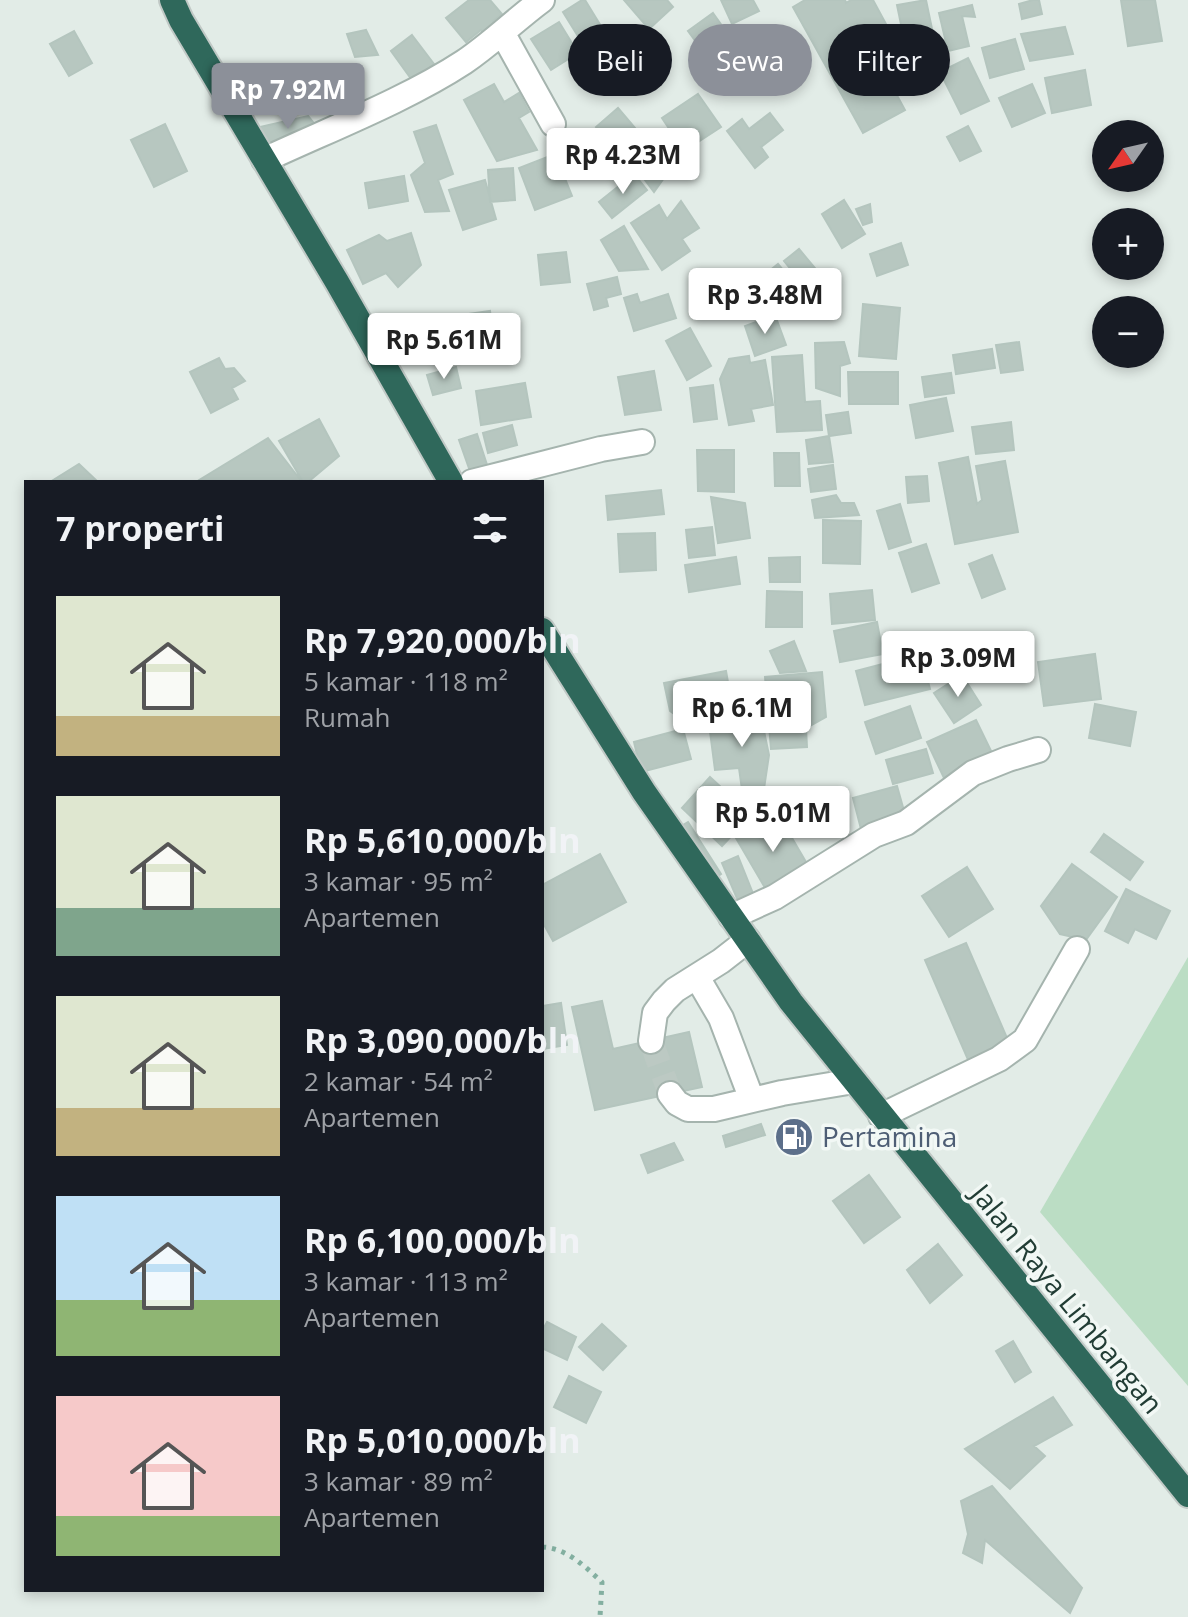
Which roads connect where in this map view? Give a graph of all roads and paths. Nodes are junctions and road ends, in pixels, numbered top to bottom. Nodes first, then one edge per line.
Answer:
1 (172, 0) edge
2 (542, 0) edge
3 (503, 34) junction
4 (553, 124) dead end
5 (264, 160) junction
6 (642, 442) dead end
7 (450, 480) edge
8 (480, 480) edge
9 (544, 633) edge
10 (1038, 750) dead end
11 (731, 917) junction
12 (748, 940) junction
13 (1077, 949) dead end
14 (697, 977) junction
15 (651, 1041) tunnel mouth
16 (854, 1081) junction
17 (670, 1094) dead end
18 (752, 1100) junction
19 (881, 1116) junction
20 (1188, 1495) edge
21 (544, 1547) edge
22 (600, 1617) edge

1 - 5 highway
2 - 3 street
3 - 4 street
3 - 5 street
5 - 7 highway
6 - 8 street
9 - 11 highway, Jalan Raya Limbangan
10 - 11 street
11 - 12 highway, Jalan Raya Limbangan
12 - 14 street
12 - 16 highway, Jalan Raya Limbangan
13 - 19 street
14 - 15 street
14 - 18 street
16 - 18 street
16 - 19 highway, Jalan Raya Limbangan
17 - 18 street
19 - 20 highway, Jalan Raya Limbangan
21 - 22 path

